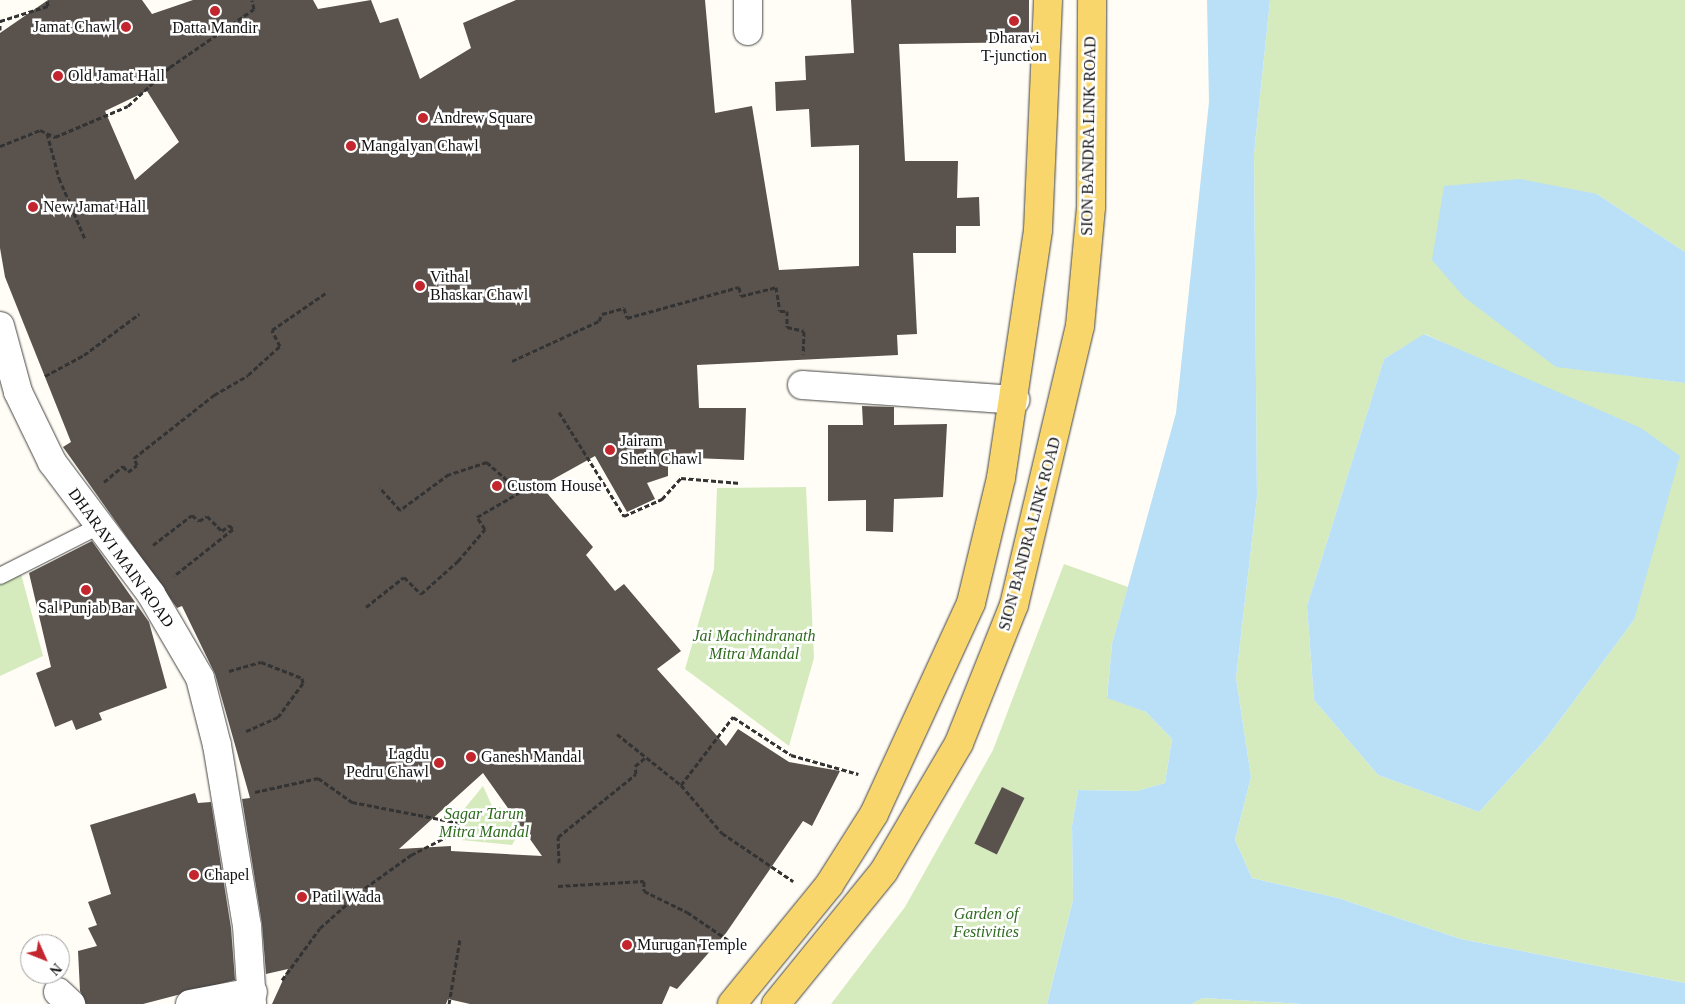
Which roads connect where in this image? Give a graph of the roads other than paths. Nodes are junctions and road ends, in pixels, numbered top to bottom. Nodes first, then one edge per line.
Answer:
1 (748, 0) edge
2 (1092, 7) edge
3 (1048, 8) edge
4 (748, 31) dead end
5 (0, 326) edge
6 (802, 385) road end
7 (9, 396) edge
8 (1014, 400) junction
9 (99, 526) junction
10 (0, 576) edge
11 (971, 603) junction
12 (1010, 616) junction
13 (252, 998) edge
14 (190, 1004) edge
15 (732, 1004) edge
16 (776, 1004) edge

1 - 4 street
2 - 3 main road
2 - 12 main road, SION BANDRA LINK ROAD
3 - 8 main road
5 - 7 street, DHARAVI MAIN ROAD
6 - 8 street
7 - 9 street, DHARAVI MAIN ROAD
8 - 11 main road
9 - 10 lane
9 - 13 street, DHARAVI MAIN ROAD
11 - 12 main road
11 - 15 main road
12 - 16 main road, SION BANDRA LINK ROAD
13 - 14 street

